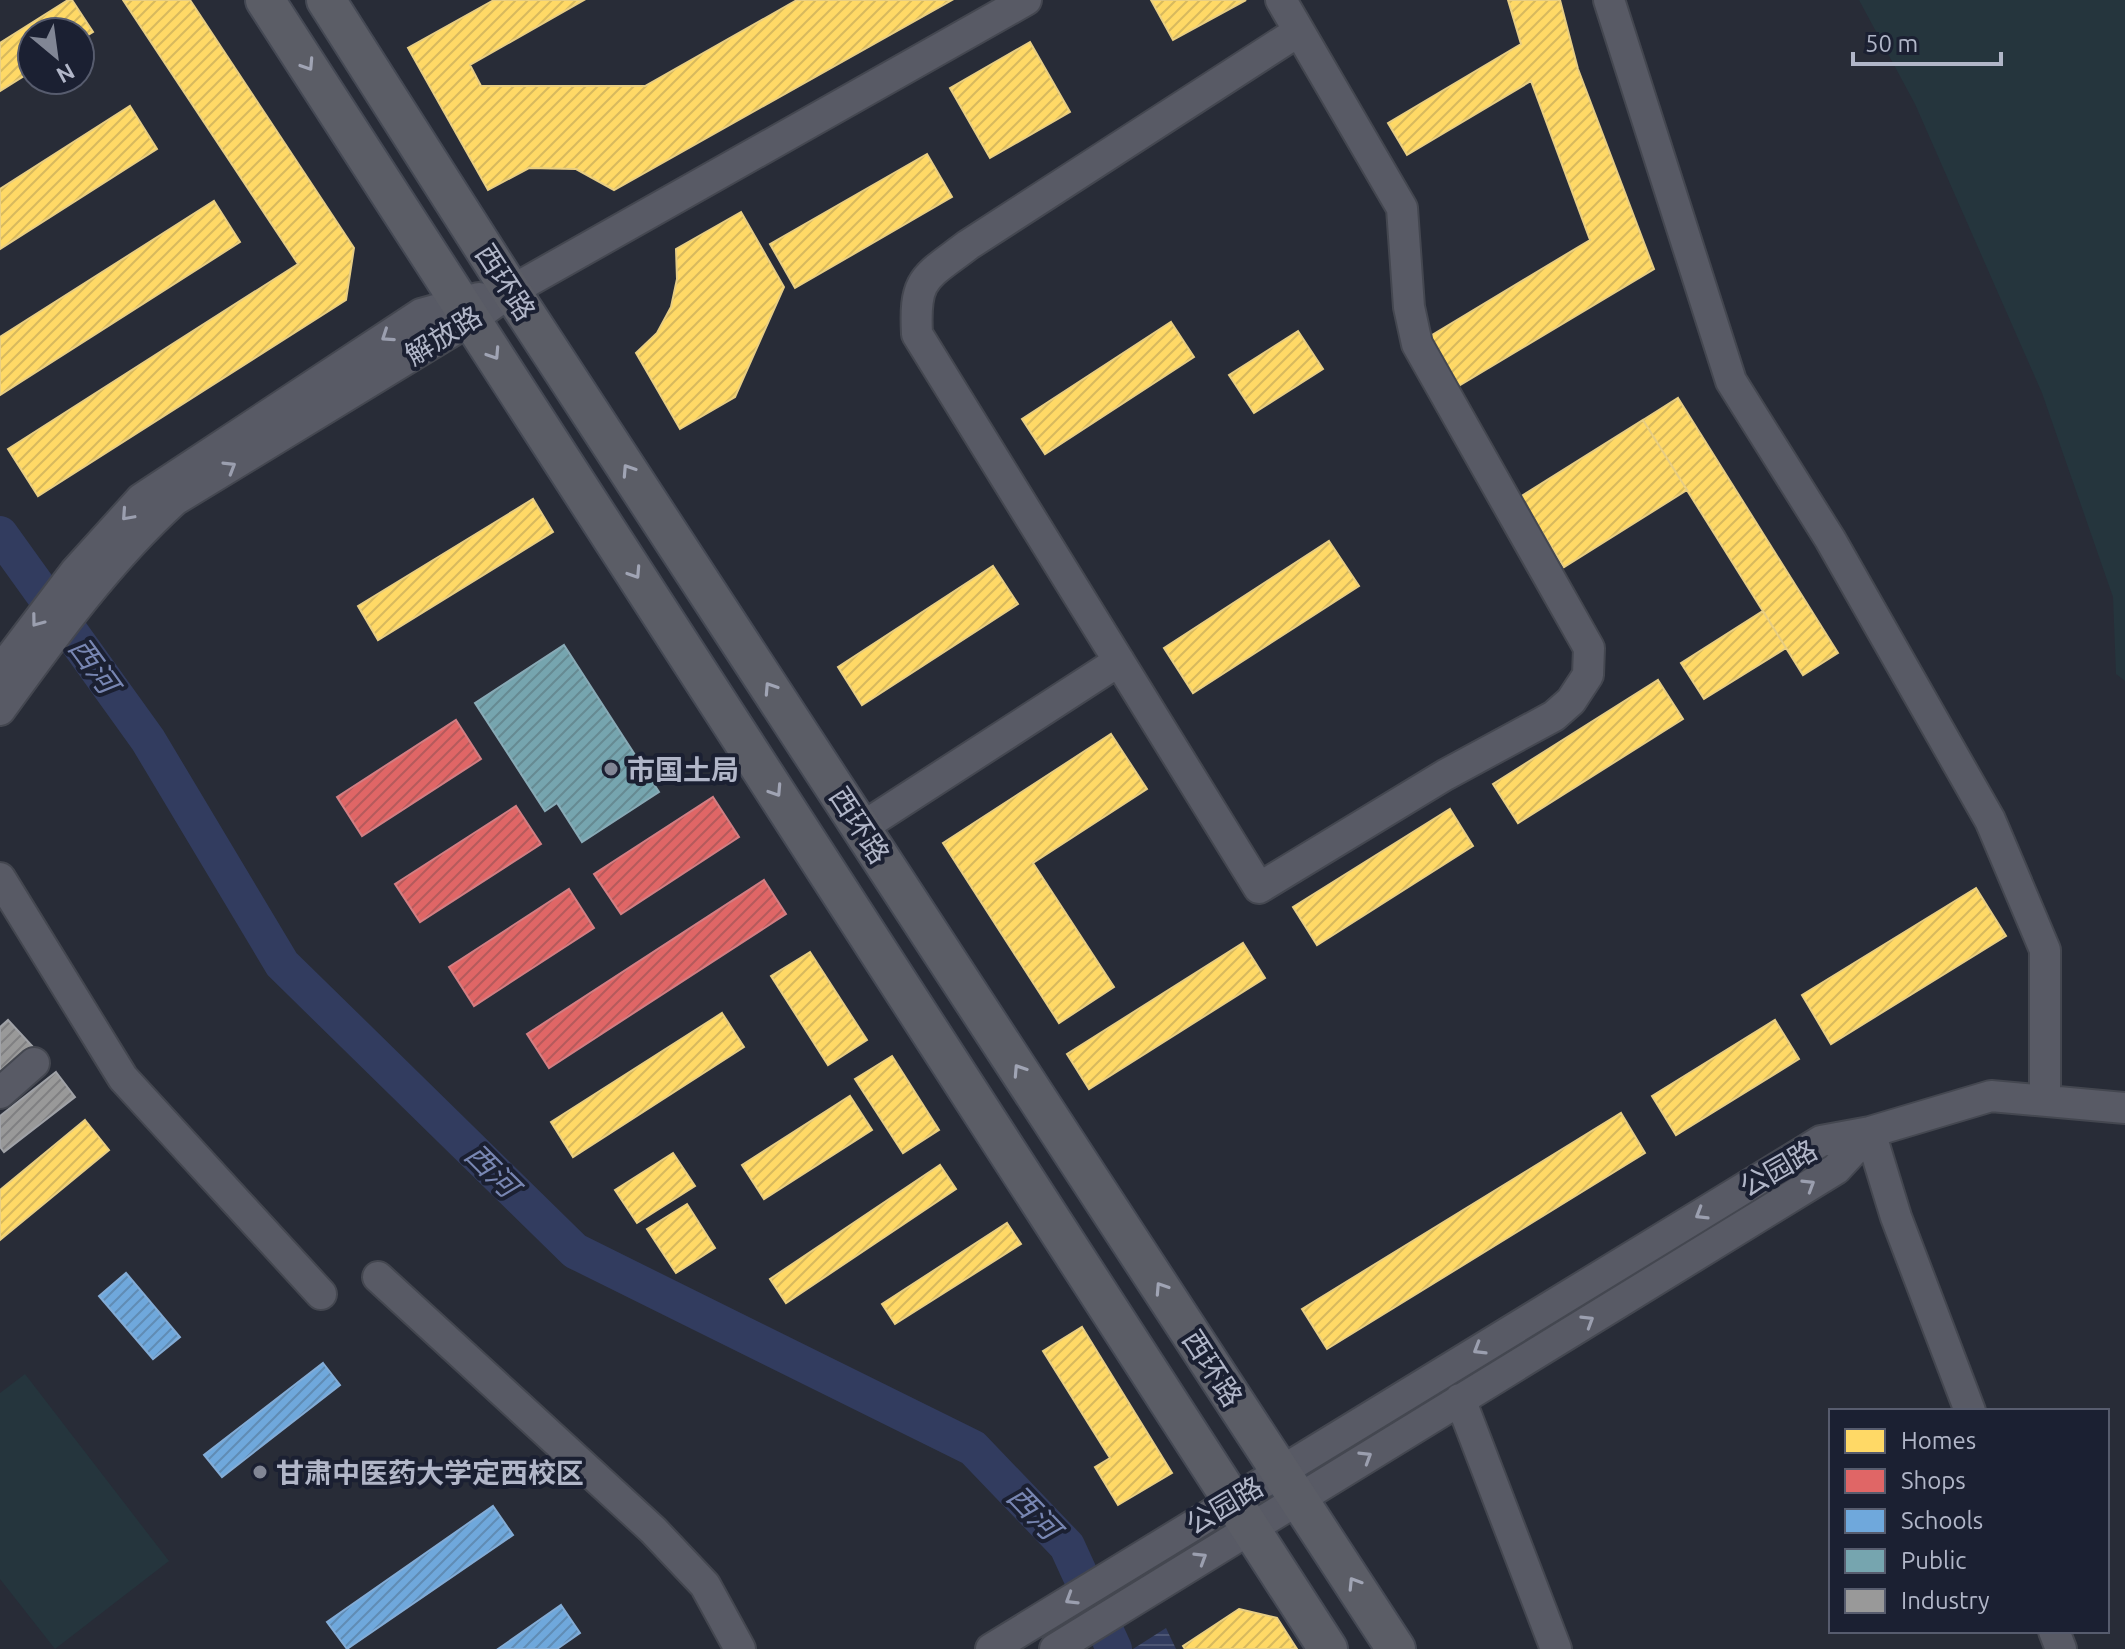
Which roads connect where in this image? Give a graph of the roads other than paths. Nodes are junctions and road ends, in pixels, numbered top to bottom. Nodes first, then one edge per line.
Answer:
1 (265, 0) edge
2 (326, 0) edge
3 (1026, 0) edge
4 (1281, 0) edge
5 (1609, 0) edge
6 (1299, 31) junction
7 (511, 291) junction
8 (466, 310) junction
9 (1119, 661) junction
10 (4, 691) edge
11 (861, 828) junction
12 (0, 878) edge
13 (34, 1063) dead end
14 (0, 1093) edge
15 (2045, 1099) junction
16 (2125, 1108) edge
17 (1870, 1132) junction
18 (378, 1277) dead end
19 (321, 1294) dead end
20 (1460, 1399) junction
21 (1969, 1409) edge
22 (1290, 1484) junction
23 (1242, 1513) junction
24 (997, 1645) edge
25 (740, 1649) edge
26 (1055, 1649) edge
27 (1328, 1649) edge
28 (1396, 1649) edge
29 (1556, 1649) edge

1 -> 8 main road, 西环路
2 - 7 main road, 西环路
3 - 7 street, 解放路
4 - 6 street
5 - 15 street
6 - 9 street
6 - 9 street
7 - 8 street, 解放路
11 -> 7 main road, 西环路
8 - 10 street, 解放路
8 -> 23 main road, 西环路
9 - 11 street
22 -> 11 main road, 西环路
12 - 19 street
13 - 14 street
15 - 16 street
15 - 17 street
20 -> 17 street, 公园路
17 - 21 street
17 -> 22 street, 公园路
18 - 25 street
22 -> 20 street, 公园路
20 - 29 street
22 - 23 street, 公园路
28 -> 22 main road, 西环路
23 -> 24 street, 公园路
26 -> 23 street, 公园路
23 - 27 main road, 西环路

